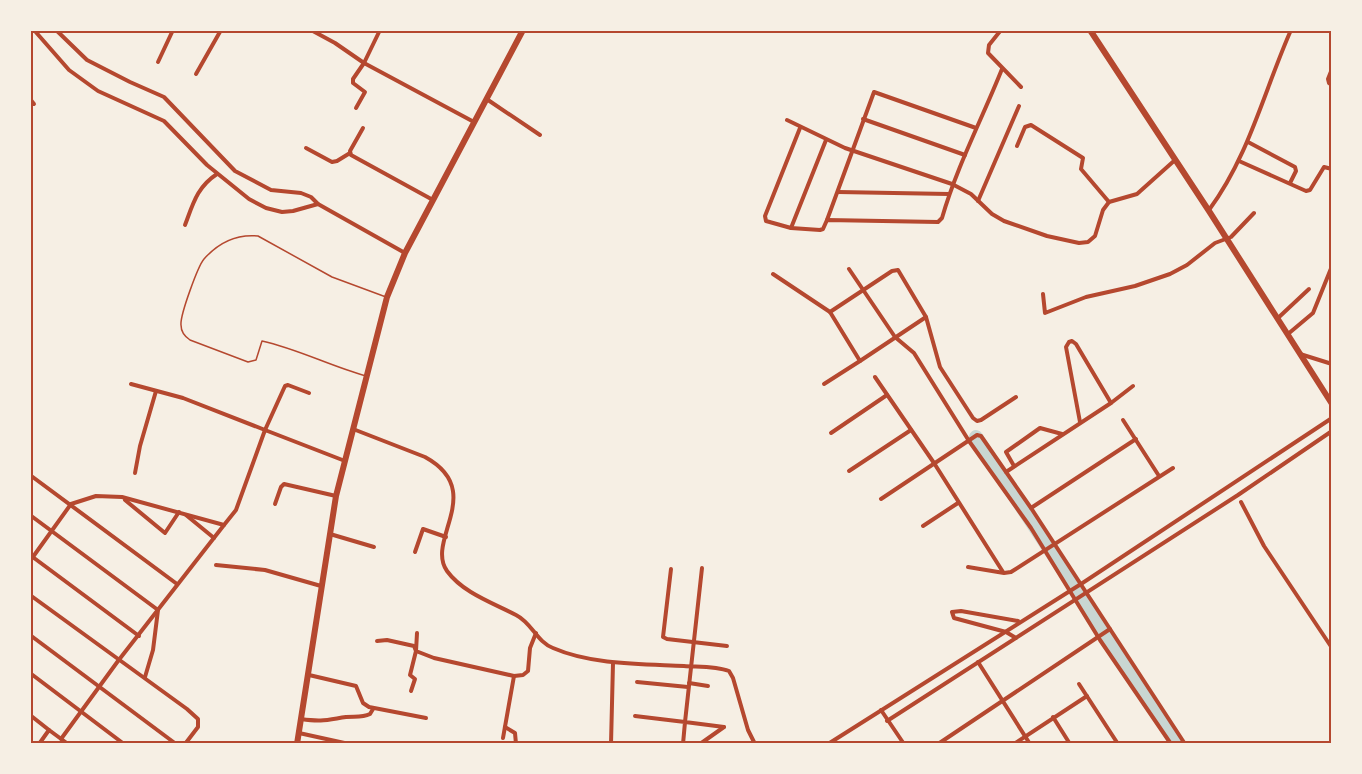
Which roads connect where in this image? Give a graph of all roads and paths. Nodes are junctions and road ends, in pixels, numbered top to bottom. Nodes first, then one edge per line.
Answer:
1 (33, 30) edge
2 (56, 30) edge
3 (173, 30) edge
4 (222, 30) edge
5 (311, 30) edge
6 (380, 30) edge
7 (523, 30) edge
8 (1001, 30) edge
9 (1090, 30) edge
10 (1291, 30) edge
11 (158, 62) dead end
12 (364, 63) junction
13 (1002, 69) junction
14 (1332, 69) edge
15 (196, 74) dead end
16 (1332, 85) edge
17 (1021, 87) dead end
18 (30, 99) edge
19 (488, 100) junction
20 (34, 104) dead end
21 (1019, 106) dead end
22 (356, 108) dead end
23 (863, 119) junction
24 (787, 120) dead end
25 (475, 123) junction
26 (363, 128) dead end
27 (800, 128) junction
28 (976, 128) junction
29 (540, 135) dead end
30 (826, 140) junction
31 (1248, 142) junction
32 (1017, 146) dead end
33 (306, 148) dead end
34 (853, 151) junction
35 (350, 153) junction
36 (965, 155) junction
37 (1175, 160) junction
38 (1239, 160) junction
39 (1332, 169) edge
40 (217, 174) junction
41 (1290, 183) junction
42 (952, 184) junction
43 (838, 192) junction
44 (949, 194) junction
45 (433, 200) junction
46 (978, 201) junction
47 (1109, 202) junction
48 (318, 204) junction
49 (1209, 211) junction
50 (1254, 213) dead end
51 (827, 220) junction
52 (184, 225) dead end
53 (791, 228) junction
54 (1226, 239) junction
55 (405, 253) junction
56 (1332, 266) edge
57 (849, 269) dead end
58 (773, 274) dead end
59 (1329, 281) edge
60 (1309, 289) dead end
61 (864, 290) junction
62 (1043, 294) dead end
63 (387, 297) junction
64 (830, 312) junction
65 (926, 317) junction
66 (1277, 319) junction
67 (1287, 335) junction
68 (895, 337) junction
69 (1299, 354) junction
70 (860, 361) junction
71 (1332, 364) edge
72 (366, 376) junction
73 (875, 377) dead end
74 (131, 384) dead end
75 (824, 384) dead end
76 (1133, 386) dead end
77 (156, 391) junction
78 (309, 393) dead end
79 (887, 395) junction
80 (1016, 397) dead end
81 (1112, 403) junction
82 (1332, 404) edge
83 (1332, 418) edge
84 (1124, 420) dead end
85 (1080, 422) junction
86 (353, 429) junction
87 (265, 430) junction
88 (912, 430) junction
89 (1332, 431) edge
90 (831, 433) dead end
91 (1063, 434) junction
92 (1136, 440) junction
93 (969, 441) junction
94 (345, 461) junction
95 (934, 463) junction
96 (1014, 466) junction
97 (1173, 468) dead end
98 (849, 471) dead end
99 (1006, 472) junction
100 (135, 473) dead end
101 (30, 475) edge
102 (1159, 476) junction
103 (336, 496) junction
104 (122, 497) junction
105 (881, 499) dead end
106 (1241, 502) dead end
107 (958, 503) junction
108 (70, 504) junction
109 (275, 504) dead end
110 (1031, 508) junction
111 (181, 512) junction
112 (30, 514) edge
113 (224, 525) junction
114 (923, 526) dead end
115 (51, 531) junction
116 (330, 534) junction
117 (446, 537) junction
118 (214, 538) junction
119 (1054, 545) junction
120 (374, 547) dead end
121 (1047, 550) junction
122 (415, 552) dead end
123 (31, 558) edge
124 (216, 564) dead end
125 (969, 567) dead end
126 (702, 568) dead end
127 (671, 569) dead end
128 (1004, 573) junction
129 (177, 584) junction
130 (321, 586) junction
131 (1075, 587) junction
132 (1085, 593) junction
133 (30, 595) edge
134 (1077, 599) junction
135 (158, 610) junction
136 (1019, 622) junction
137 (1108, 630) junction
138 (1006, 632) junction
139 (417, 633) dead end
140 (536, 633) junction
141 (30, 635) edge
142 (1101, 635) junction
143 (139, 636) junction
144 (1016, 638) junction
145 (377, 641) dead end
146 (693, 643) junction
147 (727, 646) dead end
148 (1332, 648) edge
149 (416, 651) junction
150 (118, 661) junction
151 (978, 662) junction
152 (613, 663) junction
153 (691, 667) junction
154 (30, 673) edge
155 (308, 675) junction
156 (514, 676) junction
157 (145, 677) junction
158 (637, 682) dead end
159 (1079, 684) dead end
160 (688, 685) junction
161 (99, 686) junction
162 (708, 686) dead end
163 (411, 691) dead end
164 (1087, 696) junction
165 (1002, 700) junction
166 (373, 709) junction
167 (881, 710) junction
168 (81, 711) junction
169 (30, 715) edge
170 (635, 717) dead end
171 (1053, 717) junction
172 (426, 718) dead end
173 (301, 719) junction
174 (887, 721) junction
175 (685, 722) junction
176 (505, 727) junction
177 (49, 730) junction
178 (299, 733) junction
179 (1025, 736) junction
180 (503, 738) dead end
181 (61, 739) junction
182 (1182, 742) edge
183 (39, 744) edge
184 (68, 744) edge
185 (124, 744) edge
186 (176, 744) edge
187 (185, 744) edge
188 (297, 744) edge
189 (349, 744) edge
190 (516, 744) edge
191 (611, 744) edge
192 (683, 744) edge
193 (700, 744) edge
194 (755, 744) edge
195 (828, 744) edge
196 (904, 744) edge
197 (938, 744) edge
198 (1014, 744) edge
199 (1030, 744) edge
200 (1070, 744) edge
201 (1118, 744) edge
202 (1171, 744) edge

1 - 40 street
2 - 48 street
3 - 11 street
4 - 15 street
5 - 12 street
6 - 12 street
7 - 19 main road
8 - 13 street
9 - 37 main road
10 - 31 street
12 - 22 street
12 - 25 street
13 - 17 street
13 - 28 street
14 - 16 street
18 - 20 street
19 - 25 main road
19 - 29 street
21 - 46 street
23 - 28 street
23 - 34 street
23 - 36 street
24 - 27 street
25 - 45 main road
26 - 35 street
27 - 30 street
27 - 53 street
28 - 36 street
30 - 34 street
30 - 53 street
31 - 38 street
31 - 41 street
32 - 47 street
33 - 35 street
34 - 42 street
34 - 43 street
35 - 45 street
36 - 42 street
37 - 47 street
37 - 49 main road
38 - 41 street
38 - 49 street
39 - 41 street
40 - 48 street
40 - 52 street
42 - 44 street
42 - 46 street
43 - 44 street
43 - 51 street
44 - 51 street
45 - 55 main road
46 - 47 street
48 - 55 street
49 - 54 main road
50 - 54 street
51 - 53 street
54 - 62 street
54 - 66 main road
55 - 63 main road
56 - 59 street
57 - 61 street
58 - 64 street
59 - 67 street
60 - 66 street
61 - 64 street
61 - 65 street
61 - 68 street
63 - 72 main road
63 - 72 lane
64 - 70 street
65 - 68 street
65 - 80 street
66 - 67 main road
67 - 69 main road
68 - 70 street
68 - 93 street
69 - 71 street
69 - 82 main road
70 - 75 street
72 - 86 main road
73 - 79 street
74 - 77 street
76 - 81 street
77 - 87 street
77 - 100 street
78 - 87 street
79 - 88 street
79 - 90 street
81 - 85 street
81 - 85 street
83 - 131 street
84 - 92 street
85 - 91 street
86 - 94 main road
86 - 117 street
87 - 94 street
87 - 113 street
88 - 95 street
88 - 98 street
89 - 132 street
91 - 96 street
91 - 96 street
92 - 102 street
92 - 110 street
93 - 95 street
93 - 99 street
93 - 121 street
94 - 103 main road
95 - 105 street
95 - 107 street
96 - 99 street
97 - 102 street
99 - 110 street
101 - 108 street
102 - 119 street
103 - 109 street
103 - 116 main road
104 - 108 street
104 - 111 street
104 - 111 street
106 - 148 street
107 - 114 street
107 - 128 street
108 - 115 street
108 - 129 street
110 - 119 street
111 - 113 street
111 - 118 street
112 - 115 street
113 - 118 street
115 - 123 street
115 - 135 street
116 - 120 street
116 - 130 main road
117 - 122 street
117 - 140 street
118 - 129 street
119 - 121 street
119 - 131 street
121 - 128 street
121 - 131 street
123 - 143 street
124 - 130 street
125 - 128 street
126 - 146 street
127 - 146 street
129 - 135 street
130 - 155 main road
131 - 132 street
131 - 134 street
131 - 136 street
132 - 134 street
132 - 137 street
133 - 150 street
134 - 142 street
134 - 144 street
135 - 143 street
135 - 157 street
136 - 138 street
136 - 138 street
137 - 142 street
137 - 182 street
138 - 144 street
138 - 167 street
139 - 149 street
140 - 152 street
140 - 156 street
141 - 161 street
142 - 165 street
142 - 202 street
143 - 150 street
144 - 151 street
145 - 149 street
146 - 147 street
146 - 153 street
149 - 156 street
149 - 163 street
150 - 157 street
150 - 161 street
151 - 165 street
151 - 174 street
152 - 153 street
152 - 191 street
153 - 160 street
153 - 194 street
154 - 168 street
155 - 166 street
155 - 173 main road
156 - 176 street
157 - 187 street
158 - 160 street
159 - 164 street
160 - 162 street
160 - 175 street
161 - 168 street
161 - 186 street
164 - 171 street
164 - 201 street
165 - 179 street
165 - 197 street
166 - 172 street
166 - 173 street
167 - 174 street
167 - 195 street
168 - 181 street
168 - 185 street
169 - 177 street
170 - 175 street
171 - 179 street
171 - 200 street
173 - 178 main road
174 - 196 street
175 - 192 street
175 - 193 street
176 - 180 street
176 - 190 street
177 - 181 street
177 - 183 street
178 - 188 main road
178 - 189 street
179 - 198 street
179 - 199 street
181 - 184 street

